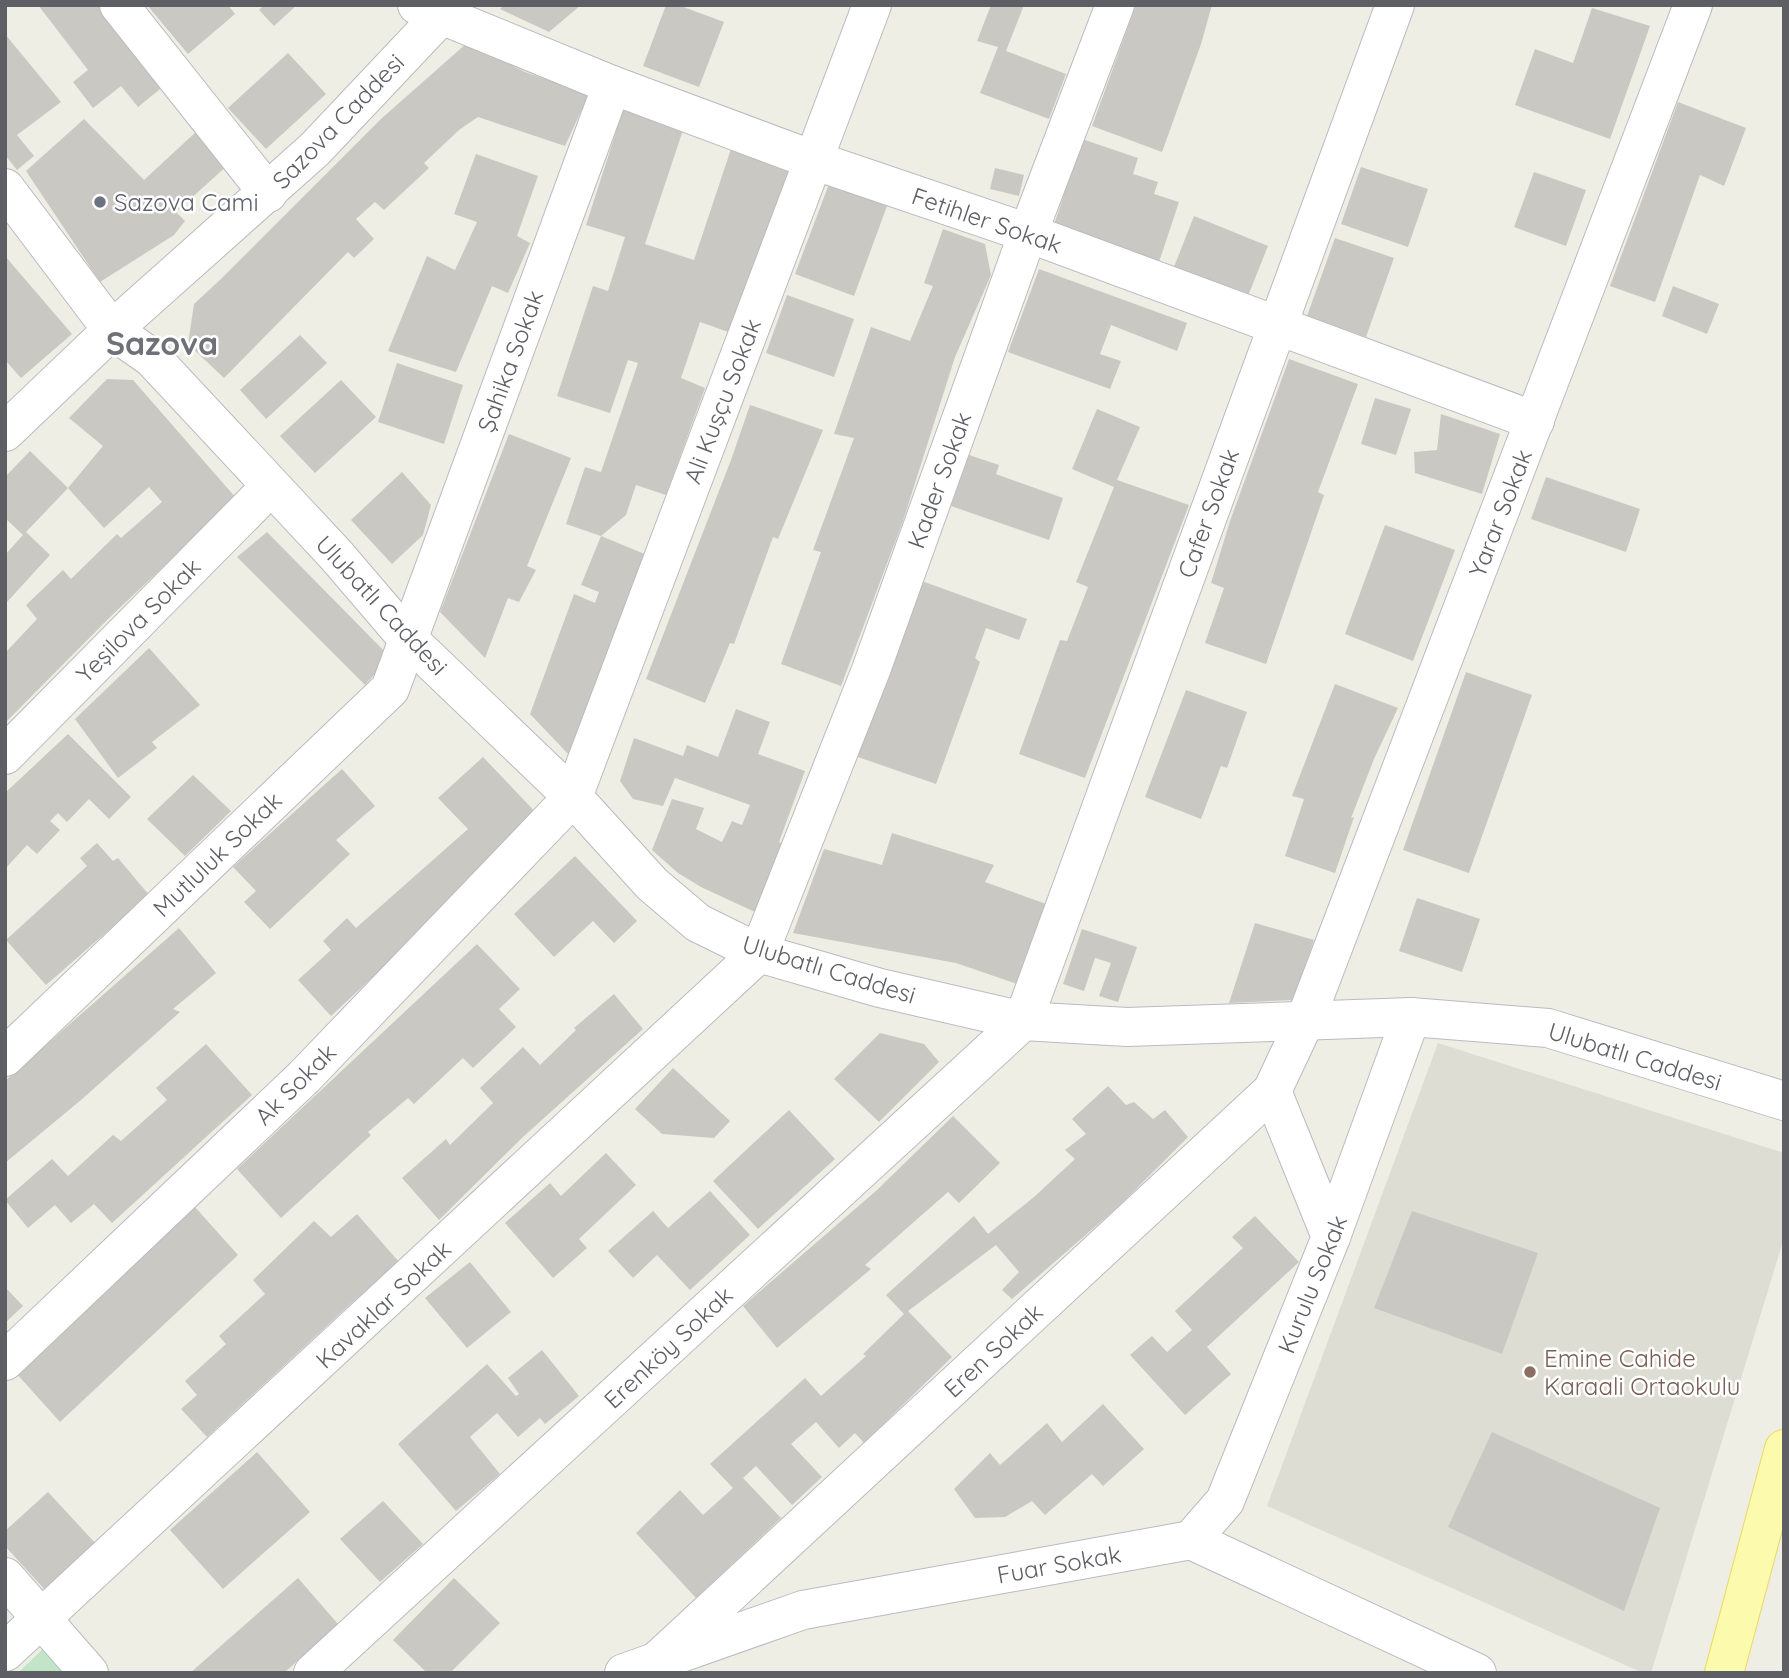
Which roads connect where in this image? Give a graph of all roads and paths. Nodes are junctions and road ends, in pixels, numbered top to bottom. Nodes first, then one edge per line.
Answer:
1 (119, 5) edge
2 (872, 5) edge
3 (1115, 5) edge
4 (1395, 5) edge
5 (1693, 5) edge
6 (436, 9) edge
7 (612, 85) junction
8 (813, 160) junction
9 (5, 188) edge
10 (268, 193) junction
11 (1028, 233) junction
12 (1276, 327) junction
13 (112, 330) junction
14 (1535, 422) junction
15 (5, 432) edge
16 (271, 486) junction
17 (407, 638) junction
18 (5, 755) edge
19 (573, 797) junction
20 (760, 953) junction
21 (1411, 1017) junction
22 (1023, 1021) junction
23 (1304, 1021) junction
24 (5, 1057) edge
25 (1272, 1091) junction
26 (1784, 1101) edge
27 (1331, 1237) junction
28 (5, 1361) edge
29 (1784, 1449) edge
30 (1191, 1539) junction
31 (5, 1577) edge
32 (43, 1618) junction
33 (5, 1652) edge
34 (640, 1667) edge
35 (89, 1673) edge
36 (313, 1673) edge
37 (1477, 1673) edge
38 (1724, 1673) edge

1 - 10 street
2 - 8 street, Ali Kuşçu Sokak
3 - 11 street, Kader Sokak
4 - 12 street, Cafer Sokak
5 - 14 street, Yarar Sokak
6 - 7 street, Fetihler Sokak
6 - 10 street, Sazova Caddesi
7 - 8 street, Fetihler Sokak
7 - 17 street, Şahika Sokak
8 - 11 street, Fetihler Sokak
8 - 19 street, Ali Kuşçu Sokak
9 - 13 street, Ulubatlı Caddesi
10 - 13 street, Sazova Caddesi
11 - 12 street, Fetihler Sokak
11 - 20 street, Kader Sokak
12 - 14 street, Fetihler Sokak
12 - 22 street, Cafer Sokak
13 - 15 street, Sazova Caddesi
13 - 16 street, Ulubatlı Caddesi
14 - 23 street, Yarar Sokak
16 - 17 street, Ulubatlı Caddesi
16 - 18 street, Yeşilova Sokak
17 - 19 street, Ulubatlı Caddesi
17 - 24 street, Mutluluk Sokak
19 - 20 street, Ulubatlı Caddesi
19 - 28 street, Ak Sokak
20 - 22 street, Ulubatlı Caddesi
20 - 32 street, Kavaklar Sokak
21 - 23 street, Ulubatlı Caddesi
21 - 26 street, Ulubatlı Caddesi
21 - 27 street, Kurulu Sokak
22 - 23 street, Ulubatlı Caddesi
22 - 36 street, Erenköy Sokak
23 - 25 street, Eren Sokak
25 - 27 street
25 - 34 street, Eren Sokak
27 - 30 street, Kurulu Sokak
29 - 38 main road
30 - 34 street, Fuar Sokak
30 - 37 street
31 - 32 street
32 - 33 street, Kavaklar Sokak
32 - 35 street

